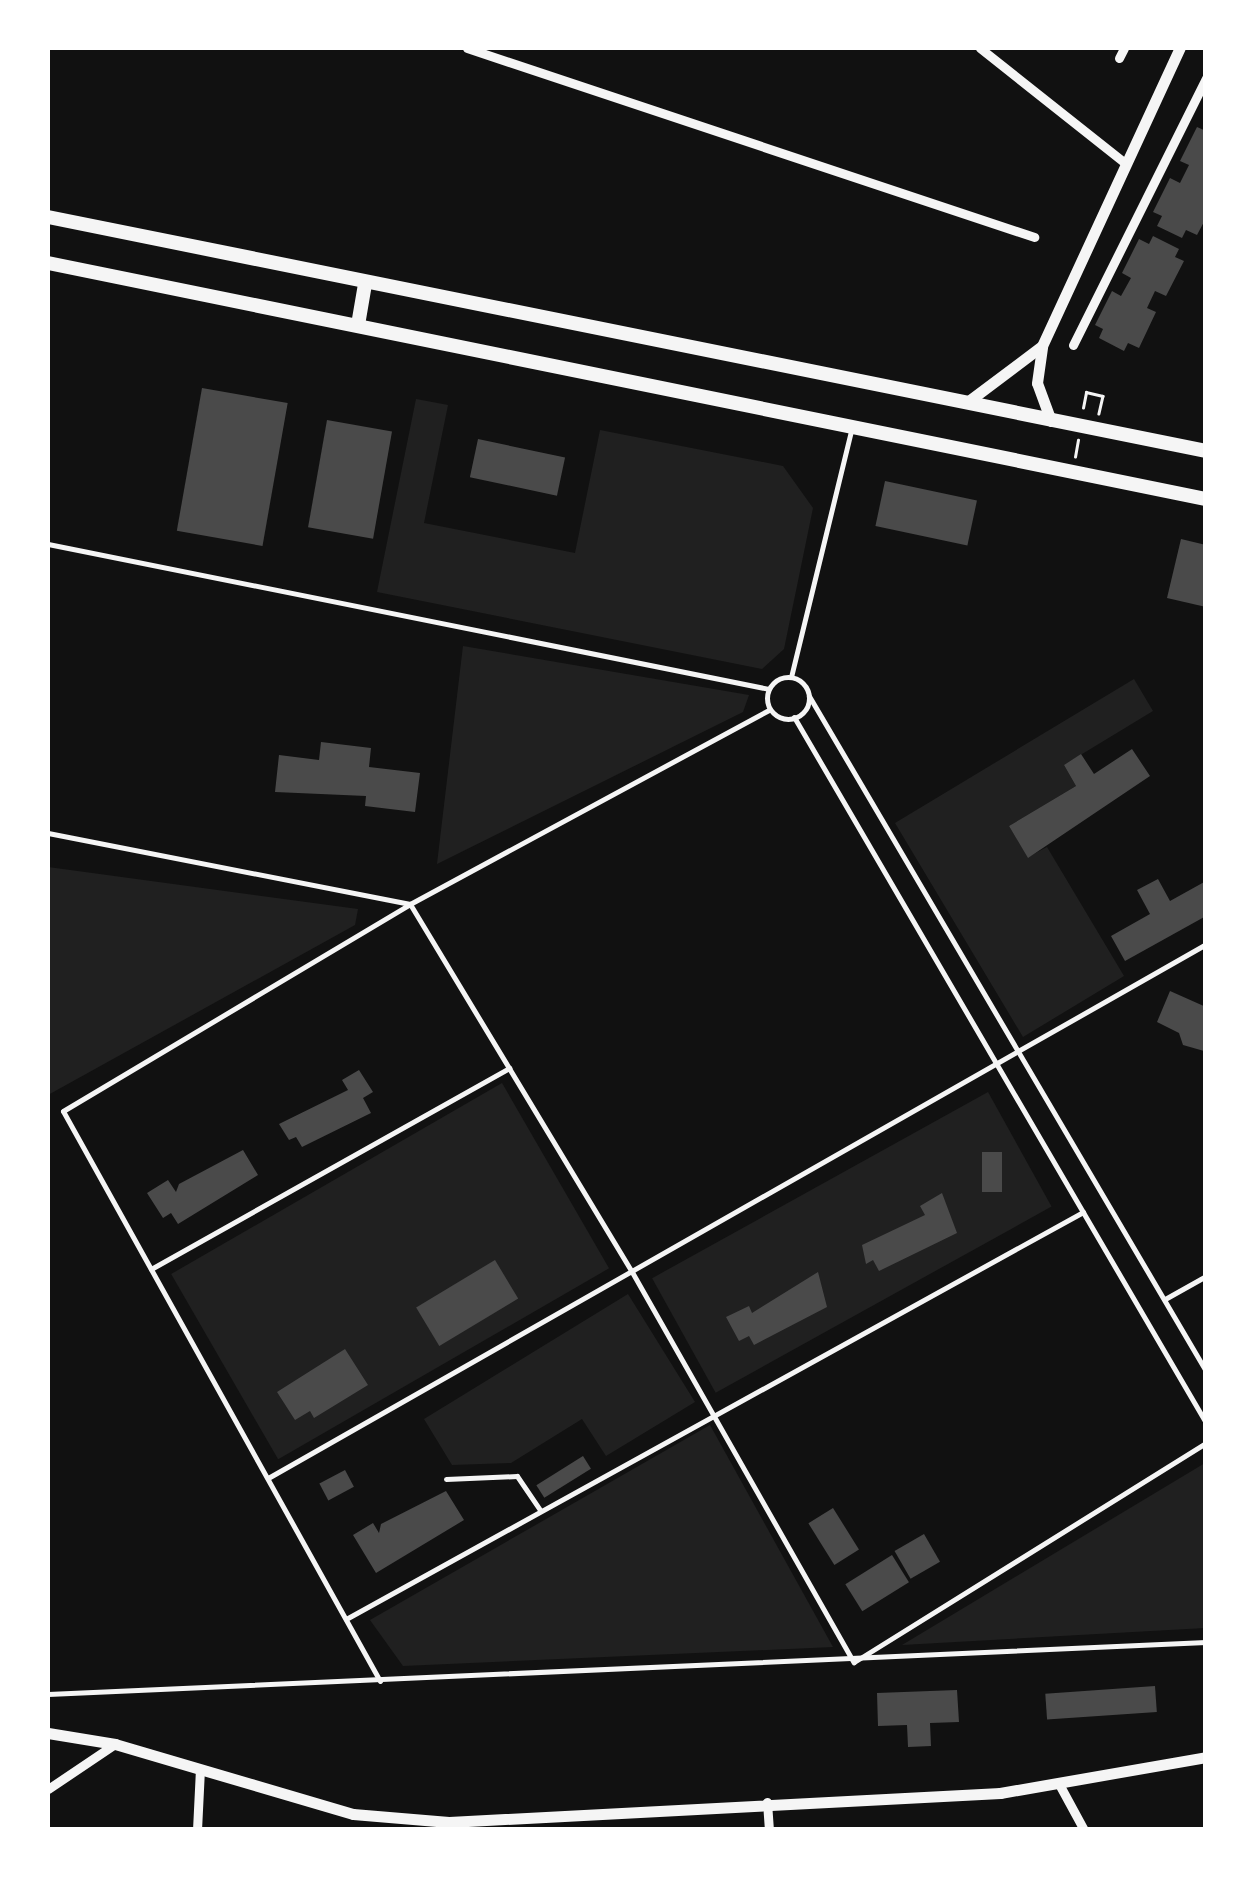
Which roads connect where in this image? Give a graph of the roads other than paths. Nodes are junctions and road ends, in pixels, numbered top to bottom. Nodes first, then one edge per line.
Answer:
1 (467, 48) edge
2 (980, 48) edge
3 (1124, 48) edge
4 (1180, 48) edge
5 (1119, 58) dead end
6 (1206, 78) edge
7 (1203, 91) edge
8 (1126, 163) junction
9 (48, 218) edge
10 (1034, 236) dead end
11 (48, 263) edge
12 (365, 284) junction
13 (358, 324) junction
14 (1073, 344) dead end
15 (1042, 346) junction
16 (966, 403) junction
17 (1051, 421) junction
18 (852, 426) junction
19 (1206, 451) edge
20 (1206, 500) edge
21 (48, 544) edge
22 (791, 677) junction
23 (769, 689) junction
24 (809, 696) junction
25 (770, 709) junction
26 (794, 717) junction
27 (48, 833) edge
28 (410, 904) junction
29 (1206, 944) edge
30 (1018, 1051) junction
31 (996, 1064) junction
32 (509, 1068) junction
33 (1083, 1212) junction
34 (151, 1269) junction
35 (632, 1272) junction
36 (1206, 1276) edge
37 (1164, 1300) junction
38 (1206, 1371) edge
39 (713, 1415) junction
40 (1206, 1423) edge
41 (1206, 1443) edge
42 (268, 1478) junction
43 (446, 1478) dead end
44 (541, 1511) junction
45 (346, 1619) junction
46 (1206, 1642) edge
47 (854, 1662) junction
48 (380, 1681) junction
49 (48, 1694) edge
50 (48, 1733) edge
51 (115, 1744) junction
52 (1206, 1757) edge
53 (200, 1769) junction
54 (1059, 1784) junction
55 (48, 1789) edge
56 (767, 1802) junction
57 (353, 1814) junction
58 (193, 1828) edge
59 (354, 1830) edge
60 (770, 1830) edge
61 (1084, 1830) edge

1 - 10 street
2 - 8 street
3 - 5 street
4 - 8 street
6 - 7 street
7 - 14 street
8 - 15 street
9 - 12 main road
11 - 13 main road
12 - 13 main road
12 - 16 main road
13 - 18 main road
15 - 16 street
15 - 17 street
16 - 17 main road
17 - 19 main road
18 - 20 main road
18 - 22 lane
21 - 23 lane
22 - 23 lane
22 - 24 lane
23 - 25 lane
24 - 26 lane
24 - 30 lane
25 - 26 lane
25 - 28 lane
26 - 31 lane
27 - 28 lane
28 - 32 lane
28 - 34 lane
29 - 30 lane
30 - 31 lane
30 - 37 lane
31 - 33 lane
31 - 35 lane
32 - 34 lane
32 - 35 lane
33 - 39 lane
33 - 40 lane
34 - 42 lane
35 - 39 lane
35 - 42 lane
36 - 37 lane
37 - 38 lane
39 - 44 lane
39 - 47 lane
41 - 47 lane
42 - 45 lane
43 - 44 lane
44 - 45 lane
45 - 48 lane
46 - 47 lane
47 - 48 lane
48 - 49 lane
50 - 51 street
51 - 53 street
51 - 55 street
52 - 54 street
53 - 57 street
53 - 58 street
54 - 56 street
54 - 61 street
56 - 57 street
56 - 60 street
57 - 59 lane

